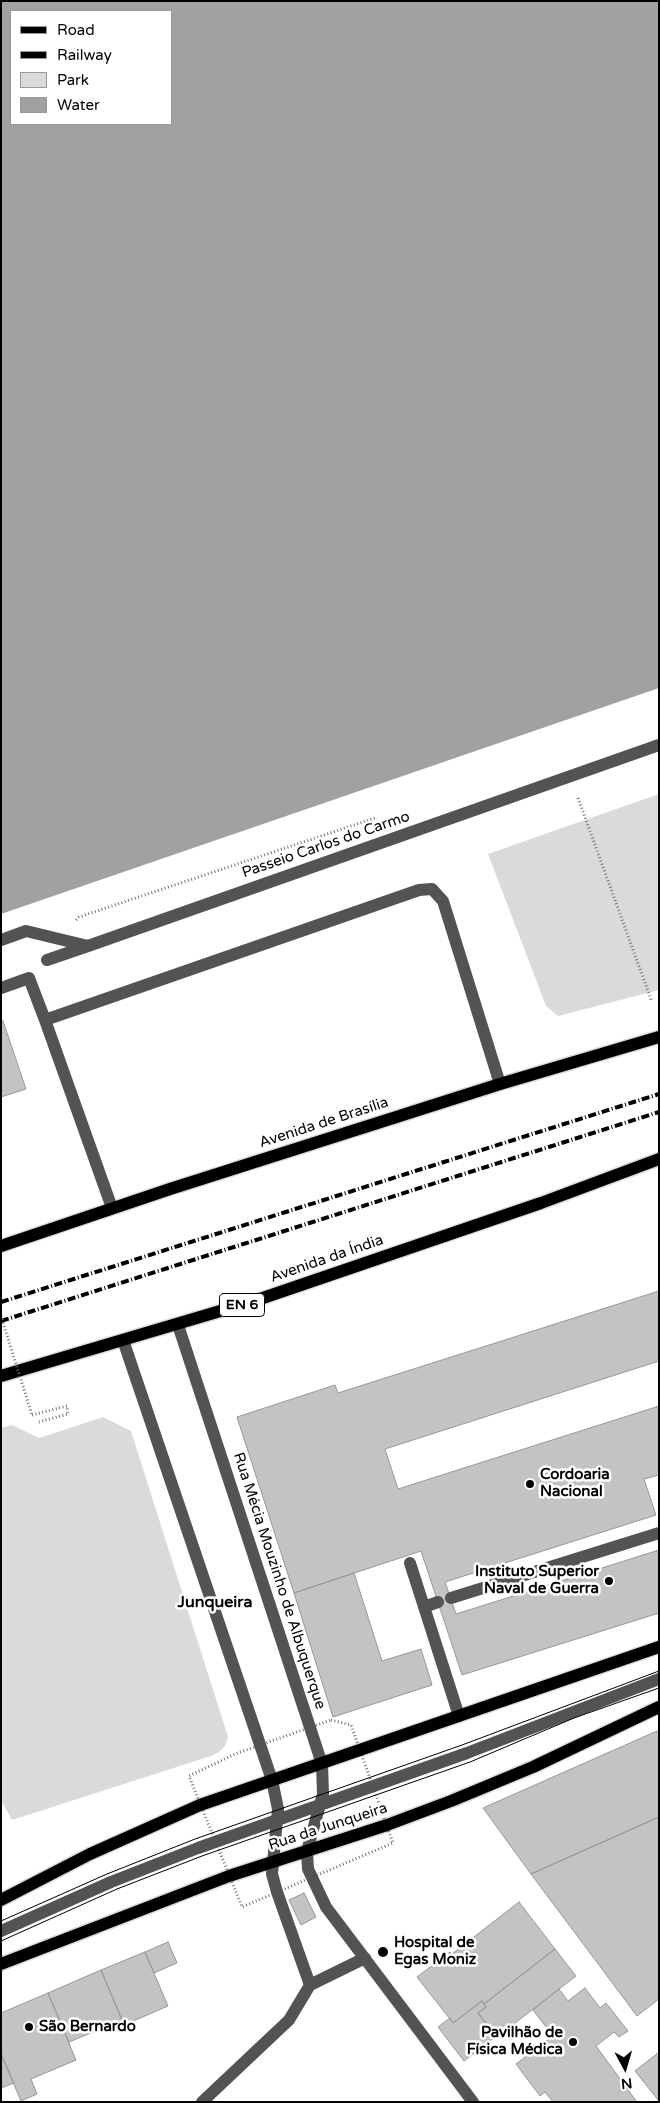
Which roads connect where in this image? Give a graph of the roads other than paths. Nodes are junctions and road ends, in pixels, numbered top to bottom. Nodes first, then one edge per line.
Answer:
1 (659, 744) edge
2 (1, 940) edge
3 (88, 946) junction
4 (47, 960) dead end
5 (1, 988) edge
6 (45, 1020) junction
7 (659, 1037) edge
8 (500, 1084) junction
9 (659, 1159) edge
10 (112, 1208) junction
11 (1, 1246) edge
12 (178, 1325) junction
13 (123, 1340) junction
14 (1, 1376) edge
15 (659, 1533) edge
16 (410, 1563) dead end
17 (424, 1606) junction
18 (659, 1647) edge
19 (659, 1679) edge
20 (659, 1707) edge
21 (459, 1716) junction
22 (322, 1764) junction
23 (272, 1780) junction
24 (320, 1804) junction
25 (278, 1819) junction
26 (307, 1851) junction
27 (272, 1862) junction
28 (1, 1900) edge
29 (1, 1930) edge
30 (365, 1958) junction
31 (1, 1964) edge
32 (310, 1986) junction
33 (202, 2102) edge
34 (474, 2102) edge

1 - 3 street, Passeio Carlos do Carmo
2 - 3 street
3 - 4 street, Passeio Carlos do Carmo
5 - 6 street
6 - 8 street
6 - 10 street
7 - 8 main road, Avenida de Brasília
8 - 10 main road, Avenida de Brasília
9 - 12 main road, Avenida da Índia / EN 6
10 - 11 main road, Avenida de Brasília
12 - 13 main road, Avenida da Índia / EN 6
12 - 22 street, Rua Mécia Mouzinho de Albuquerque
13 - 14 main road, Avenida da Índia / EN 6
13 - 23 street
15 - 17 street
16 - 17 street
17 - 21 street
18 - 21 main road
19 - 24 street
20 - 26 main road, Rua da Junqueira
21 - 22 main road
22 - 23 main road
22 - 24 street, Rua Mécia Mouzinho de Albuquerque
23 - 25 street
23 - 28 main road
24 - 25 street
24 - 26 street, Rua Mécia Mouzinho de Albuquerque
25 - 27 street
25 - 29 street
26 - 27 main road, Rua da Junqueira
26 - 30 street
27 - 31 main road, Rua da Junqueira
27 - 32 street
30 - 32 street
30 - 34 street
32 - 33 street

